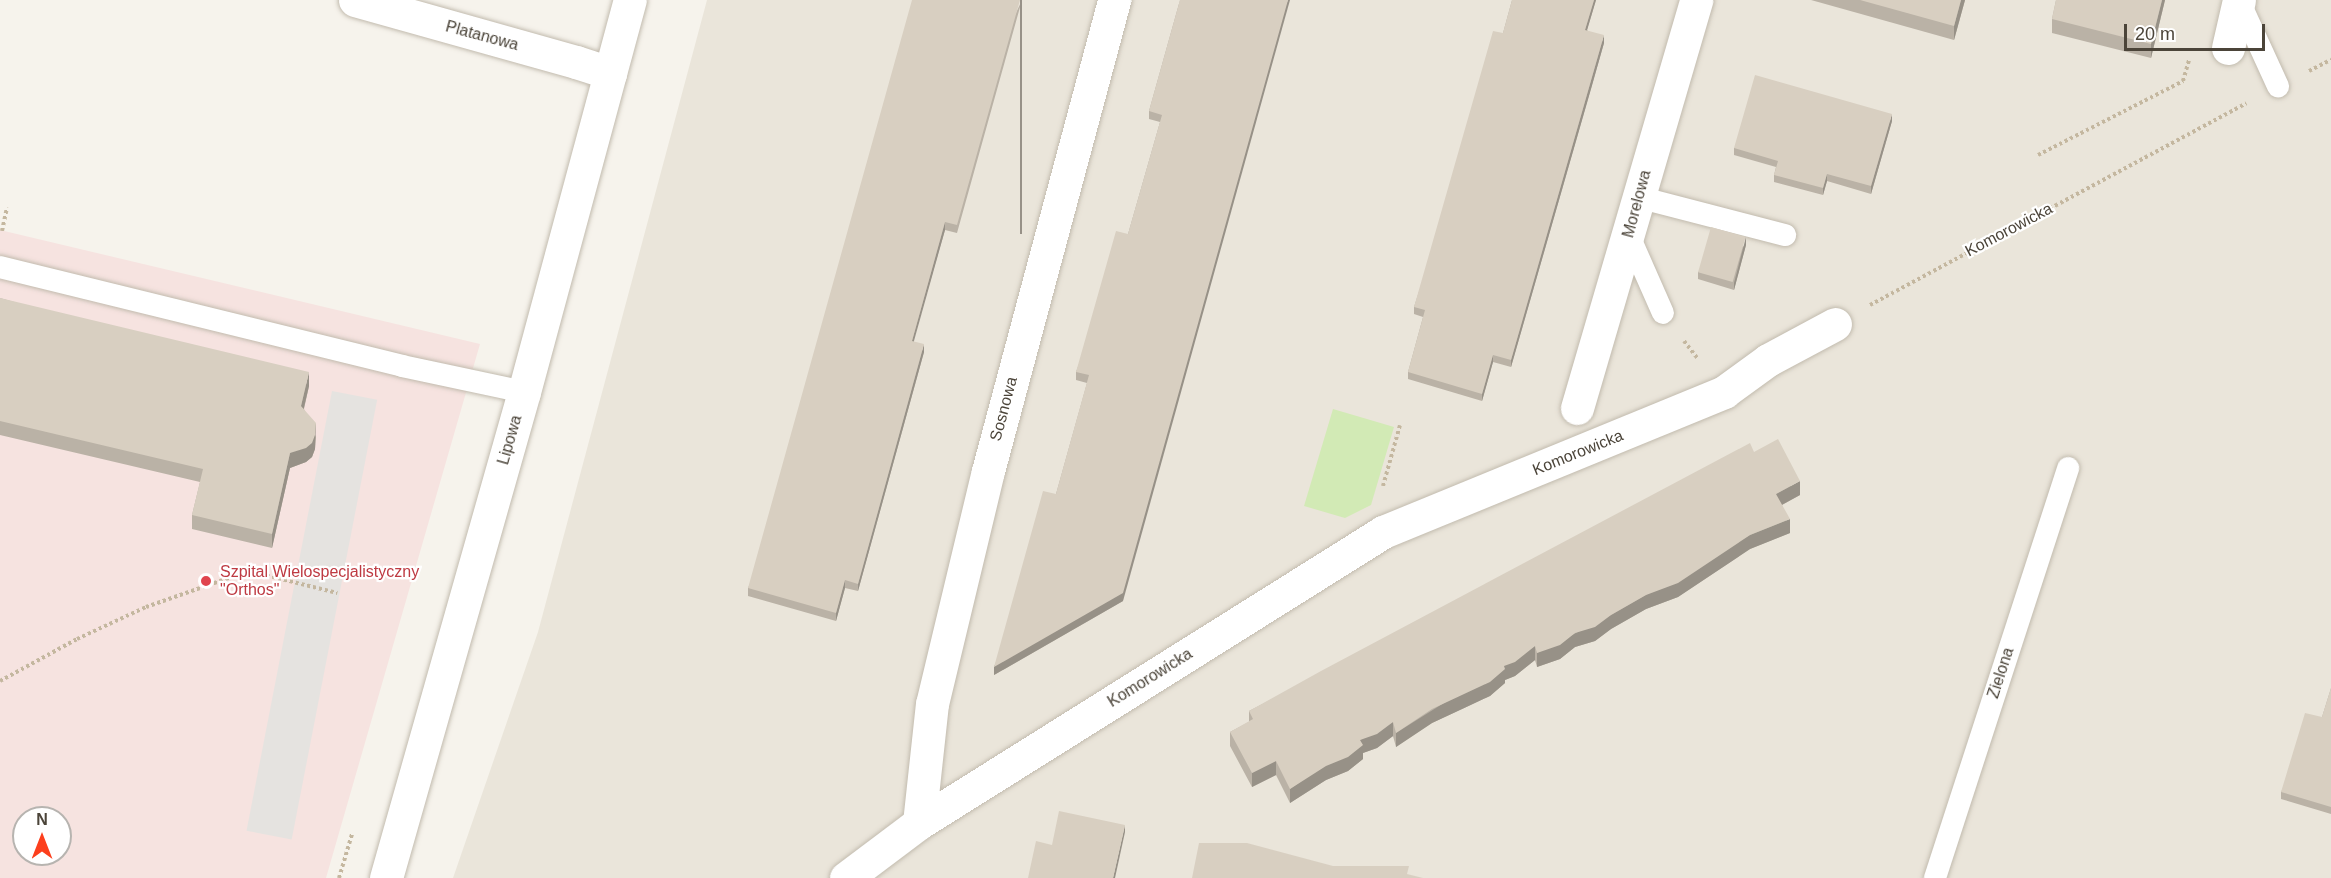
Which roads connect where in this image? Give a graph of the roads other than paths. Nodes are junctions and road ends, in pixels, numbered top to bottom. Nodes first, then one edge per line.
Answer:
1 (355, 0) edge
2 (630, 0) edge
3 (1114, 0) edge
4 (1696, 0) edge
5 (2239, 0) edge
6 (2228, 48) dead end
7 (609, 73) junction
8 (2278, 86) road end
9 (1638, 197) junction
10 (1785, 235) dead end
11 (1629, 236) junction
12 (0, 267) edge
13 (1663, 313) road end
14 (1834, 324) road end
15 (524, 392) junction
16 (1577, 408) dead end
17 (2068, 468) dead end
18 (919, 823) junction
19 (386, 878) edge
20 (846, 878) edge
21 (1935, 878) edge

1 - 7 street, Platanowa
2 - 7 street, Lipowa
3 - 18 street, Sosnowa
4 - 9 street, Morelowa
5 - 6 street
5 - 8 lane
7 - 15 street, Lipowa
9 - 10 lane
9 - 11 street, Morelowa
11 - 13 lane
11 - 16 street, Morelowa
12 - 15 lane
14 - 18 street, Komorowicka
15 - 19 street, Lipowa
17 - 21 lane, Zielona
18 - 20 street, Komorowicka

